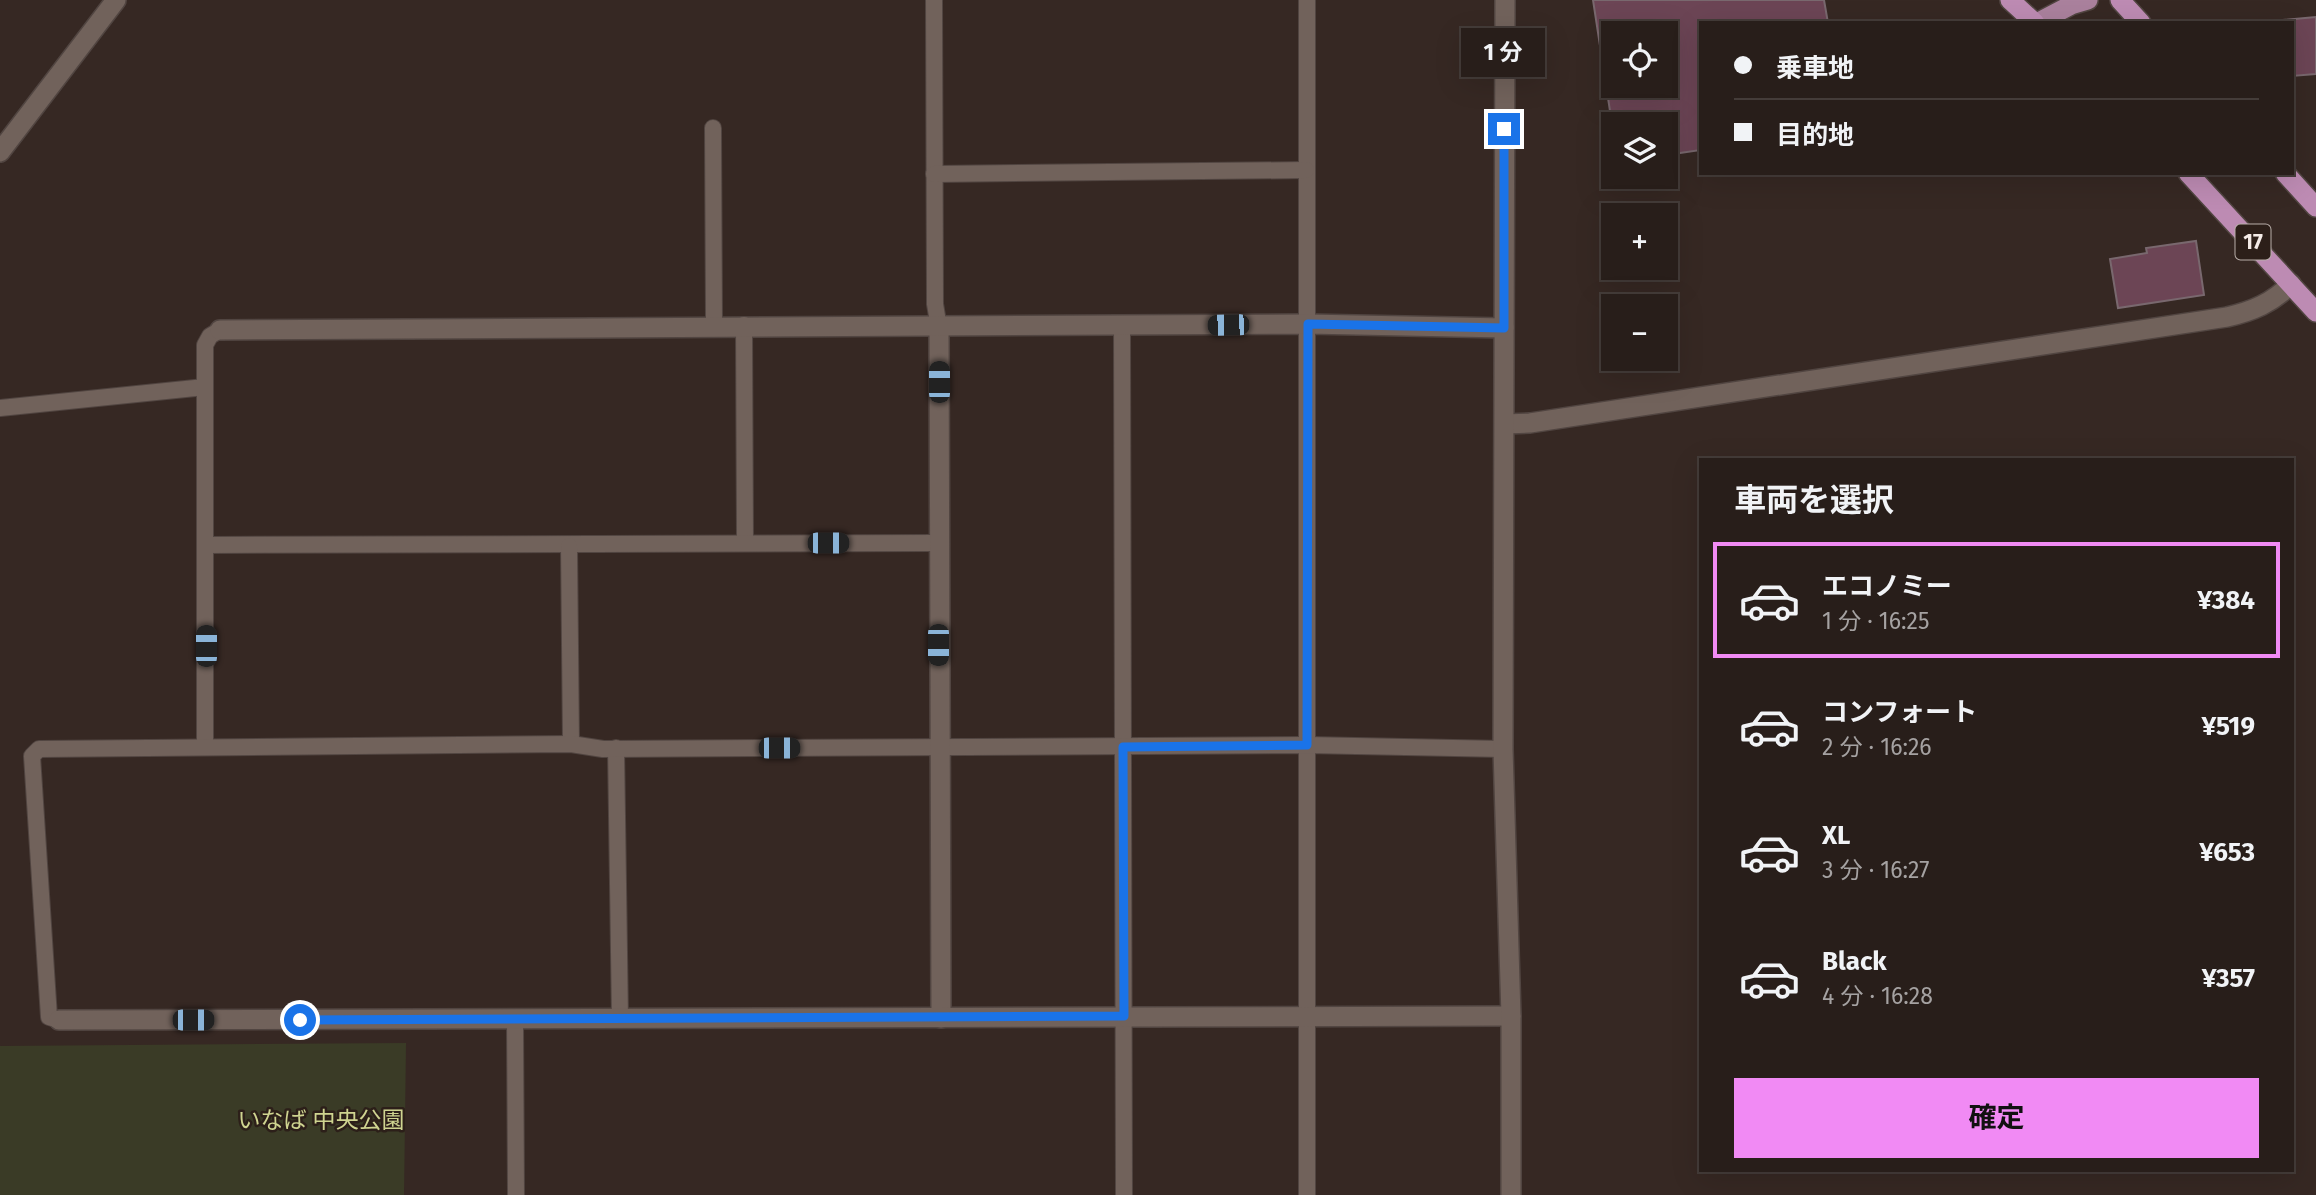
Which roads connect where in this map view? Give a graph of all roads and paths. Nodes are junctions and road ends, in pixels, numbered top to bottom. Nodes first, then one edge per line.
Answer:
1 (116, 0) edge
2 (934, 0) edge
3 (1307, 0) edge
4 (1505, 0) edge
5 (2010, 0) edge
6 (2088, 0) edge
7 (2120, 0) edge
8 (2034, 21) edge
9 (2040, 21) edge
10 (2139, 21) edge
11 (713, 128) dead end
12 (0, 152) edge
13 (1306, 170) junction
14 (934, 174) junction
15 (2190, 175) edge
16 (2287, 175) edge
17 (2316, 207) edge
18 (2291, 284) junction
19 (2316, 313) edge
20 (1308, 324) junction
21 (714, 326) junction
22 (744, 326) junction
23 (1122, 326) junction
24 (939, 328) junction
25 (1504, 328) junction
26 (220, 330) joint
27 (205, 387) junction
28 (0, 408) edge
29 (1505, 424) junction
30 (745, 543) junction
31 (938, 543) junction
32 (206, 545) junction
33 (569, 546) junction
34 (571, 744) junction
35 (1307, 745) junction
36 (205, 747) junction
37 (938, 747) junction
38 (1123, 747) junction
39 (615, 748) junction
40 (1503, 749) junction
41 (1124, 1016) junction
42 (1307, 1016) junction
43 (1511, 1016) junction
44 (942, 1018) junction
45 (620, 1019) junction
46 (59, 1020) joint
47 (515, 1020) junction
48 (516, 1195) edge
49 (1124, 1195) edge
50 (1307, 1195) edge
51 (1511, 1195) edge

1 - 12 street
2 - 14 lane
3 - 13 lane
4 - 25 street
5 - 8 highway
6 - 9 main road
7 - 10 highway
11 - 21 lane
13 - 14 lane
13 - 20 lane
14 - 24 lane
15 - 18 highway, 17
16 - 17 highway
18 - 19 highway, 17
18 - 29 street
20 - 23 street
20 - 25 street
20 - 35 lane
21 - 22 street
21 - 26 street
22 - 24 street
22 - 30 lane
23 - 24 street
23 - 38 lane
24 - 31 street
25 - 29 street
26 - 27 lane
27 - 28 lane
27 - 32 lane
29 - 40 street
30 - 31 lane
30 - 33 lane
31 - 37 street
32 - 33 lane
32 - 36 lane
33 - 34 lane
34 - 36 lane
34 - 39 lane
35 - 38 lane
35 - 40 lane
35 - 42 lane
36 - 46 lane
37 - 38 lane
37 - 39 lane
37 - 44 street
38 - 41 lane
39 - 45 lane
40 - 43 street
41 - 42 street
41 - 44 street
41 - 49 lane
42 - 43 street
42 - 50 lane
43 - 51 street
44 - 45 street
45 - 47 street
46 - 47 street
47 - 48 lane

